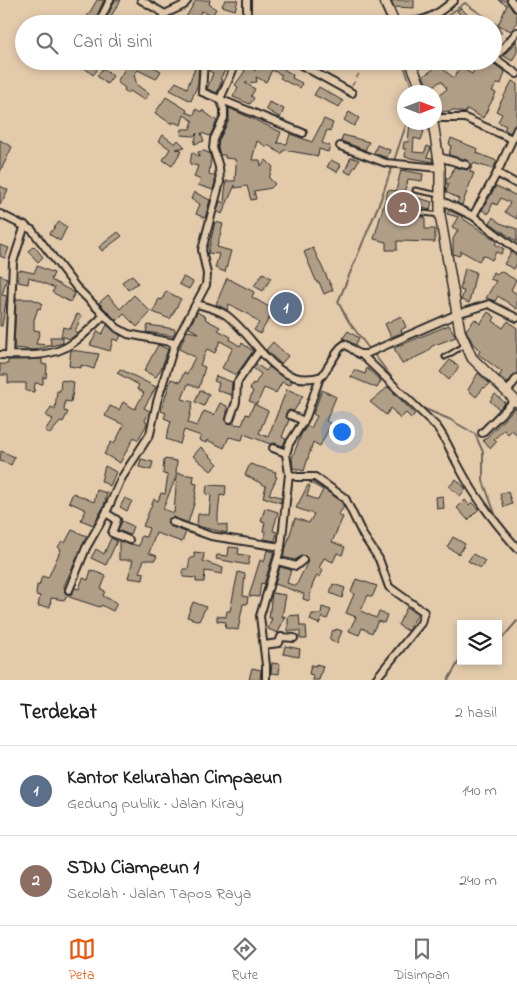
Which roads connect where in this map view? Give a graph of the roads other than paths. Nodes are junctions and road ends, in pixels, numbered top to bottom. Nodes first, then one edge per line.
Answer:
1 (110, 0) edge
2 (141, 0) edge
3 (188, 0) edge
4 (247, 0) edge
5 (384, 0) edge
6 (454, 0) edge
7 (511, 0) edge
8 (517, 8) edge
9 (165, 14) joint
10 (102, 15) edge
11 (247, 15) edge
12 (391, 15) edge
13 (432, 15) edge
14 (517, 32) edge
15 (502, 48) edge
16 (502, 63) edge
17 (203, 70) edge
18 (233, 70) edge
19 (310, 70) edge
20 (414, 70) edge
21 (517, 74) edge
22 (420, 85) edge
23 (350, 92) road end
24 (220, 99) junction
25 (442, 118) edge
26 (517, 129) edge
27 (434, 130) edge
28 (303, 133) dead end
29 (512, 139) junction
30 (340, 146) dead end
31 (439, 157) junction
32 (466, 165) dead end
33 (440, 168) junction
34 (497, 173) junction
35 (517, 184) edge
36 (415, 190) dead end
37 (440, 198) junction
38 (402, 210) dead end
39 (0, 214) edge
40 (440, 215) junction
41 (473, 216) junction
42 (25, 225) junction
43 (517, 250) edge
44 (197, 304) junction
45 (457, 314) junction
46 (103, 316) junction
47 (517, 318) edge
48 (175, 342) junction
49 (465, 345) junction
50 (260, 351) junction
51 (364, 354) junction
52 (0, 355) edge
53 (9, 355) junction
54 (446, 357) dead end
55 (320, 377) junction
56 (517, 378) edge
57 (507, 392) junction
58 (516, 401) edge
59 (290, 415) dead end
60 (230, 419) dead end
61 (304, 420) junction
62 (482, 433) dead end
63 (273, 448) dead end
64 (286, 452) junction
65 (289, 474) junction
66 (106, 513) junction
67 (172, 522) dead end
68 (129, 540) dead end
69 (281, 547) junction
70 (517, 548) edge
71 (303, 560) dead end
72 (278, 561) junction
73 (69, 590) dead end
74 (294, 638) dead end
75 (264, 645) junction
76 (266, 680) edge
77 (375, 680) edge

1 - 10 street
2 - 9 street
3 - 9 street
4 - 11 street
5 - 12 main road
6 - 13 street
7 - 8 street
14 - 15 street
16 - 21 street
17 - 24 street
18 - 24 street
19 - 23 street
20 - 22 main road
24 - 28 street
24 - 44 street
25 - 29 street
26 - 29 street
27 - 31 main road
29 - 34 street
30 - 33 street
31 - 32 street
31 - 33 main road
33 - 37 main road
34 - 35 street
34 - 41 street
36 - 37 lane
37 - 40 main road
37 - 41 street
38 - 40 lane
39 - 42 street
40 - 45 main road
41 - 43 street
42 - 46 street
42 - 53 street
44 - 48 street
44 - 50 street
45 - 47 street
45 - 49 main road
45 - 51 street
46 - 48 street
46 - 53 street
48 - 66 street
49 - 54 lane
49 - 57 main road
50 - 55 street
50 - 60 street
51 - 55 street
51 - 70 street
52 - 53 street
55 - 61 street
56 - 57 street
57 - 58 main road
58 - 62 street
59 - 61 street
61 - 64 street
63 - 64 street
64 - 65 street
65 - 69 street
65 - 77 street
66 - 68 street
66 - 73 street
67 - 69 street
69 - 72 street
71 - 72 street
72 - 75 street
74 - 75 street
75 - 76 street

